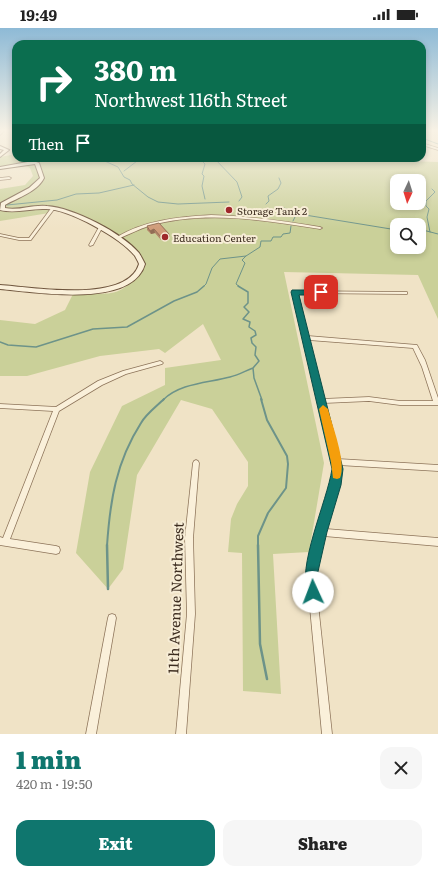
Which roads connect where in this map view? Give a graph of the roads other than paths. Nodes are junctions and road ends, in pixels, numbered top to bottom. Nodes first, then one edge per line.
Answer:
1 (22, 163) edge
2 (35, 163) edge
3 (0, 168) edge
4 (9, 178) dead end
5 (0, 179) edge
6 (53, 208) junction
7 (100, 228) junction
8 (320, 228) dead end
9 (0, 235) edge
10 (119, 237) junction
11 (91, 245) dead end
12 (0, 287) edge
13 (405, 293) dead end
14 (306, 338) junction
15 (160, 363) dead end
16 (321, 401) junction
17 (437, 403) edge
18 (0, 406) edge
19 (57, 409) junction
20 (336, 462) junction
21 (196, 463) dead end
22 (438, 468) edge
23 (321, 532) junction
24 (3, 542) edge
25 (438, 542) edge
26 (56, 550) dead end
27 (112, 618) dead end
28 (91, 734) edge
29 (181, 734) edge
30 (327, 734) edge

1 - 3 street
2 - 6 street
4 - 5 street
6 - 7 street
6 - 9 street
7 - 10 street
7 - 11 street
8 - 10 street
10 - 12 street
13 - 14 street
14 - 16 street
14 - 17 street
15 - 19 street
16 - 17 street
16 - 20 street
18 - 19 street
19 - 24 street
20 - 22 street
20 - 23 street
21 - 29 street, 11th Avenue Northwest
23 - 25 street
23 - 30 street
24 - 26 street
27 - 28 street

